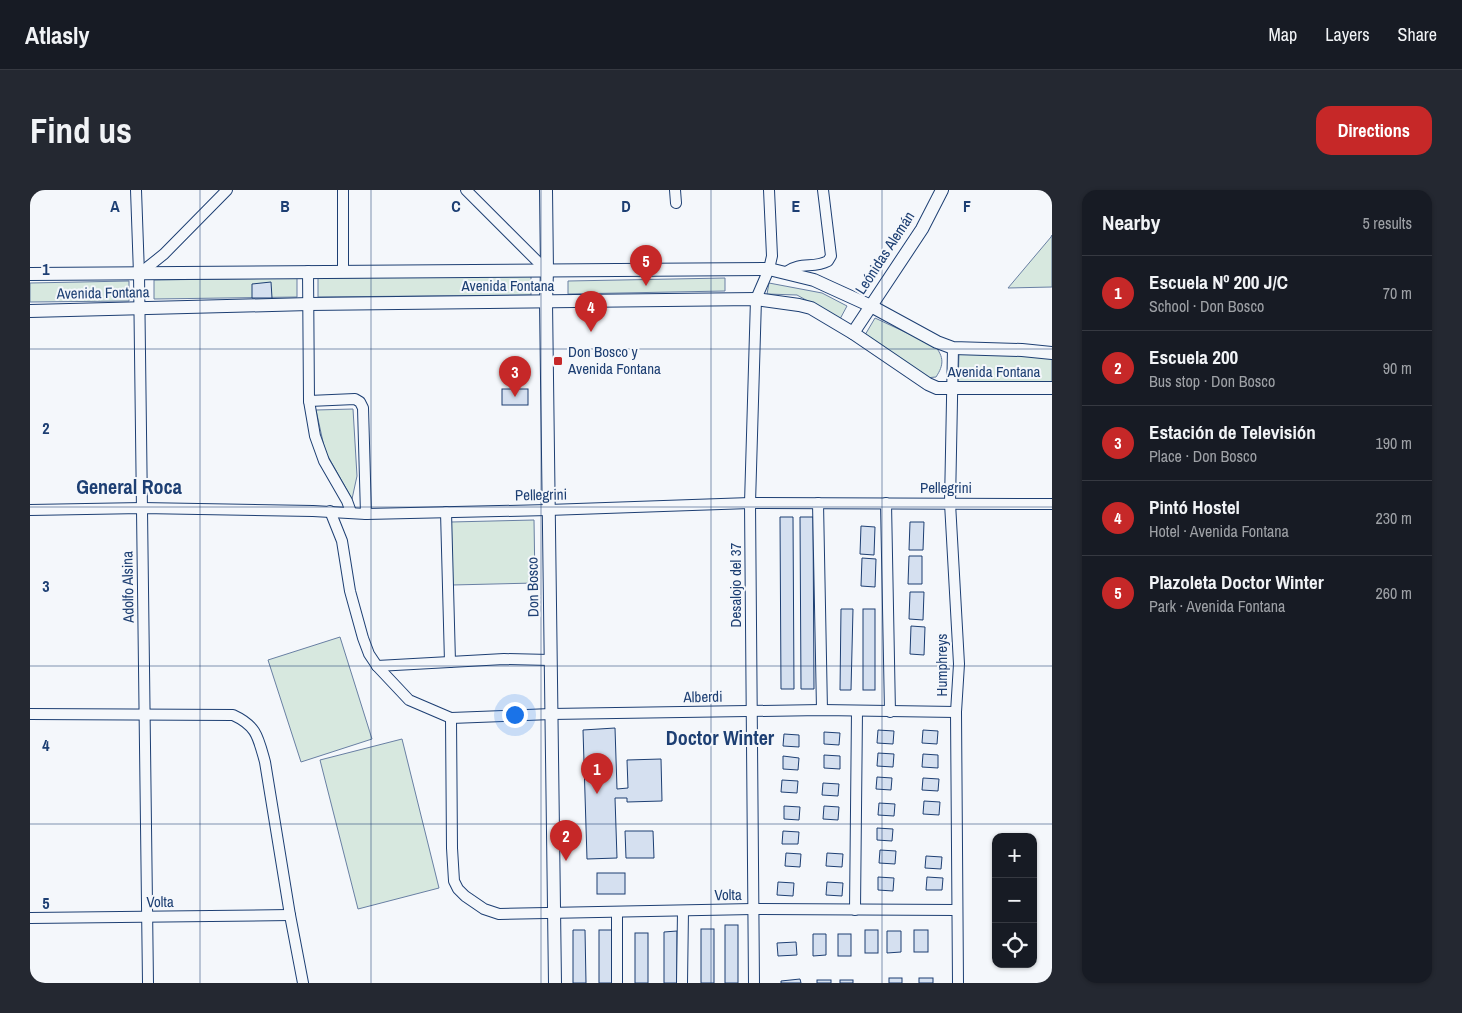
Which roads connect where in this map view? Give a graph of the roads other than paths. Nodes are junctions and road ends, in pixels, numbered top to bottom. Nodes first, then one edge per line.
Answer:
1 (136, 190) edge
2 (227, 190) edge
3 (343, 190) edge
4 (466, 190) edge
5 (546, 190) edge
6 (675, 190) edge
7 (769, 190) edge
8 (823, 190) edge
9 (942, 190) edge
10 (676, 203) dead end
11 (769, 269) junction
12 (308, 271) junction
13 (343, 271) junction
14 (547, 271) junction
15 (786, 272) junction
16 (30, 274) edge
17 (139, 274) junction
18 (756, 300) junction
19 (546, 302) junction
20 (309, 304) junction
21 (870, 306) junction
22 (138, 308) junction
23 (30, 311) edge
24 (854, 333) junction
25 (953, 348) junction
26 (1052, 353) edge
27 (952, 388) junction
28 (1052, 388) edge
29 (309, 401) junction
30 (750, 503) junction
31 (818, 503) junction
32 (886, 503) junction
33 (950, 503) junction
34 (1052, 504) edge
35 (142, 508) junction
36 (30, 510) edge
37 (548, 510) junction
38 (330, 511) junction
39 (351, 512) junction
40 (446, 512) junction
41 (366, 514) junction
42 (550, 660) junction
43 (450, 662) junction
44 (377, 666) junction
45 (822, 710) junction
46 (857, 711) junction
47 (751, 712) junction
48 (890, 712) junction
49 (956, 712) junction
50 (30, 714) edge
51 (146, 714) junction
52 (551, 714) junction
53 (451, 718) junction
54 (753, 909) junction
55 (683, 910) junction
56 (855, 910) junction
57 (957, 910) junction
58 (617, 912) junction
59 (554, 913) junction
60 (290, 916) junction
61 (147, 917) junction
62 (30, 918) edge
63 (148, 983) edge
64 (304, 983) edge
65 (555, 983) edge
66 (617, 983) edge
67 (682, 983) edge
68 (754, 983) edge
69 (958, 983) edge

1 - 17 street, Adolfo Alsina
2 - 17 street
3 - 13 street
4 - 14 street
5 - 14 street, Don Bosco
6 - 10 street
7 - 11 street, Desalojo del 37
8 - 15 street
9 - 21 street, Leónidas Alemán
11 - 14 street, Avenida Fontana
11 - 15 street, Avenida Fontana
11 - 18 street, Desalojo del 37
12 - 13 street, Avenida Fontana
12 - 17 street, Avenida Fontana
12 - 20 street
13 - 14 street, Avenida Fontana
14 - 19 street, Don Bosco
15 - 21 street, Avenida Fontana
16 - 17 street, Avenida Fontana
17 - 22 street, Adolfo Alsina
18 - 19 street, Avenida Fontana
18 - 24 street, Avenida Fontana
18 - 30 street, Desalojo del 37
19 - 20 street, Avenida Fontana
19 - 37 street, Don Bosco
20 - 22 street, Avenida Fontana
20 - 29 street
21 - 24 street, Leónidas Alemán
21 - 25 street, Avenida Fontana
22 - 23 street, Avenida Fontana
22 - 35 street, Adolfo Alsina
24 - 27 street, Avenida Fontana
25 - 26 street, Avenida Fontana
25 - 27 street, Humphreys
27 - 28 street, Avenida Fontana
27 - 33 street, Humphreys
29 - 39 street
29 - 41 street
30 - 31 street, Pellegrini
30 - 37 street, Pellegrini
30 - 47 street, Desalojo del 37
31 - 32 street, Pellegrini
31 - 45 street
32 - 33 street, Pellegrini
32 - 48 street
33 - 34 street, Pellegrini
33 - 49 street, Humphreys
35 - 36 street, Pellegrini
35 - 38 street, Pellegrini
35 - 51 street, Adolfo Alsina
37 - 40 street, Pellegrini
37 - 42 street, Don Bosco
38 - 39 street, Pellegrini
38 - 44 street
39 - 41 street, Pellegrini
40 - 41 street, Pellegrini
40 - 43 street
42 - 43 street
42 - 52 street, Don Bosco
43 - 44 street
44 - 53 street
45 - 46 street, Alberdi
45 - 47 street, Alberdi
46 - 48 street, Alberdi
46 - 56 street
47 - 52 street, Alberdi
47 - 54 street, Desalojo del 37
48 - 49 street, Alberdi
49 - 57 street, Humphreys
50 - 51 street
51 - 60 street
51 - 61 street, Adolfo Alsina
52 - 53 street, Alberdi
52 - 59 street, Don Bosco
53 - 59 street, Volta
54 - 55 street, Volta
54 - 56 street, Volta
54 - 68 street, Desalojo del 37
55 - 58 street, Volta
55 - 67 street
56 - 57 street, Volta
57 - 69 street, Humphreys
58 - 59 street, Volta
58 - 66 street
59 - 65 street, Don Bosco
60 - 61 street, Volta
60 - 64 street
61 - 62 street, Volta
61 - 63 street, Adolfo Alsina

